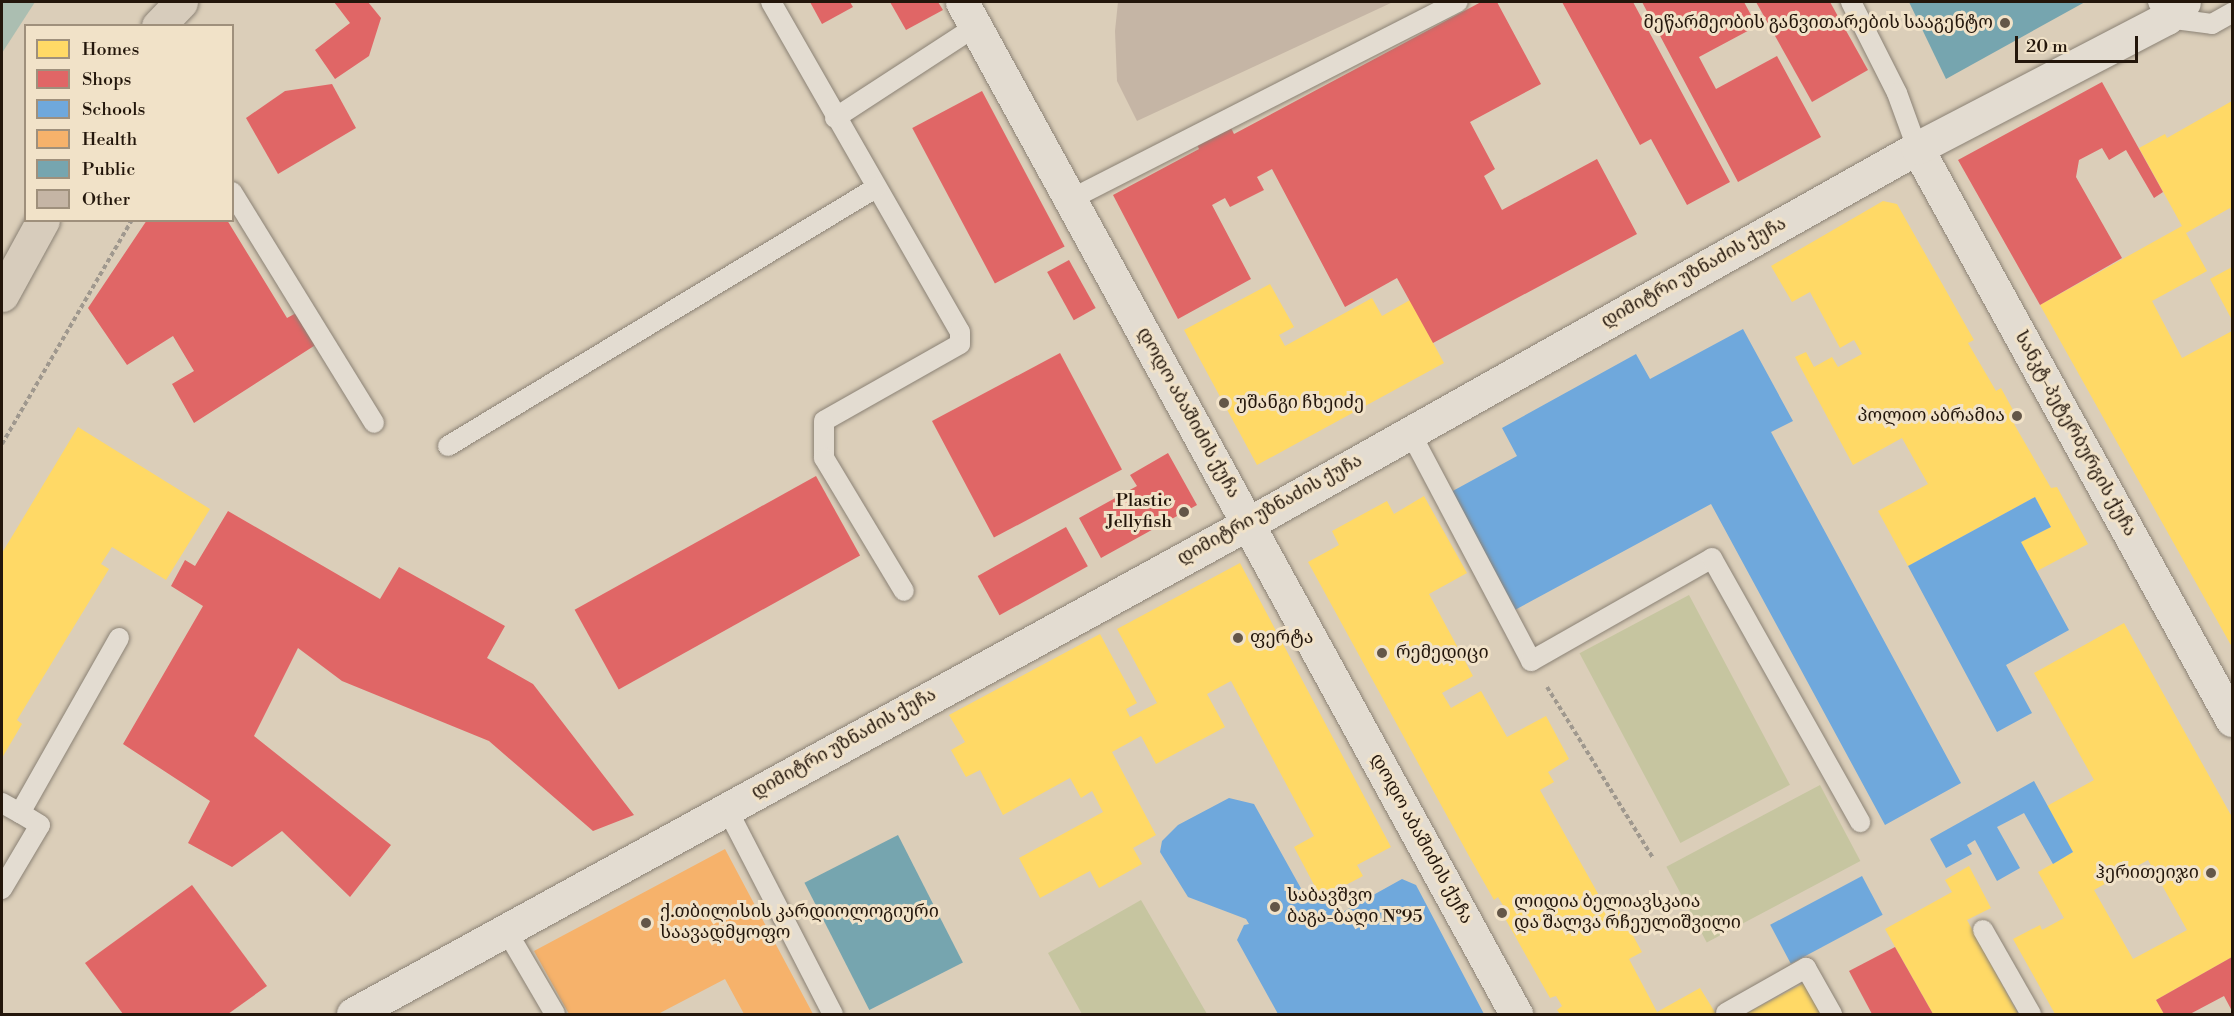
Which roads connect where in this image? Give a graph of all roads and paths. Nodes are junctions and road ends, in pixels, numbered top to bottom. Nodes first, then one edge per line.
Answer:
1 (181, 2) edge
2 (771, 2) edge
3 (1458, 2) edge
4 (1851, 2) edge
5 (2170, 7) edge
6 (2232, 13) edge
7 (969, 14) edge
8 (160, 24) edge
9 (835, 118) junction
10 (1917, 148) junction
11 (876, 188) junction
12 (234, 195) edge
13 (1071, 199) junction
14 (42, 222) edge
15 (131, 222) edge
16 (2, 295) edge
17 (374, 423) dead end
18 (1410, 432) junction
19 (2, 444) edge
20 (448, 446) dead end
21 (1248, 523) junction
22 (904, 591) dead end
23 (119, 638) dead end
24 (1531, 661) junction
25 (2232, 720) edge
26 (2, 803) edge
27 (727, 809) junction
28 (20, 813) junction
29 (1860, 822) dead end
30 (1653, 858) dead end
31 (2, 889) edge
32 (506, 930) junction
33 (1983, 930) dead end
34 (1726, 1012) dead end
35 (353, 1014) edge
36 (555, 1014) edge
37 (833, 1014) edge
38 (1516, 1014) edge
39 (1832, 1014) edge
40 (2031, 1014) edge

1 - 8 main road
2 - 9 lane
3 - 13 lane
4 - 10 lane
5 - 6 lane
5 - 10 street, დიმიტრი უზნაძის ქუჩა
7 - 9 lane
7 - 13 street, დოდო აბაშიძის ქუჩა
9 - 11 lane
10 - 18 street, დიმიტრი უზნაძის ქუჩა
10 - 25 street, სანკტ-პეტერბურგის ქუჩა
11 - 20 lane
11 - 22 lane
12 - 17 lane
13 - 21 street, დოდო აბაშიძის ქუჩა
14 - 16 main road
15 - 19 path
18 - 21 street, დიმიტრი უზნაძის ქუჩა
18 - 24 lane
21 - 27 street, დიმიტრი უზნაძის ქუჩა
21 - 38 street, დოდო აბაშიძის ქუჩა
23 - 28 lane
24 - 29 lane
24 - 30 path
26 - 28 lane
27 - 32 street, დიმიტრი უზნაძის ქუჩა
27 - 37 lane
28 - 31 lane
32 - 35 street, დიმიტრი უზნაძის ქუჩა
32 - 36 lane
33 - 40 lane
34 - 39 lane

